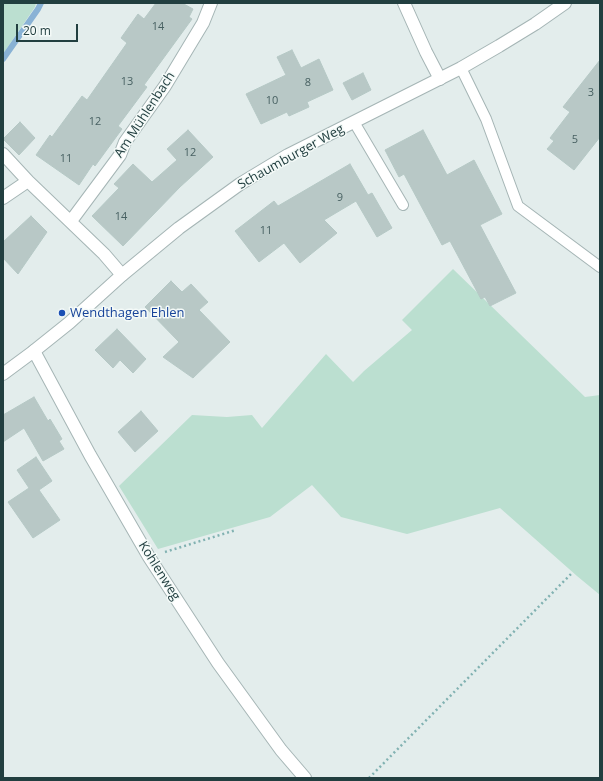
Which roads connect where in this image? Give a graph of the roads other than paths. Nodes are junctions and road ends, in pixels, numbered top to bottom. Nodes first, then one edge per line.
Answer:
1 (212, 3) edge
2 (404, 3) edge
3 (564, 3) edge
4 (461, 68) junction
5 (440, 79) junction
6 (354, 122) junction
7 (3, 154) edge
8 (28, 181) junction
9 (3, 198) edge
10 (403, 205) dead end
11 (71, 221) junction
12 (600, 267) edge
13 (122, 275) junction
14 (34, 351) junction
15 (3, 374) edge
16 (305, 778) edge

1 - 11 street, Am Mühlenbach
2 - 5 street
3 - 4 street, Schaumburger Weg
4 - 5 street, Schaumburger Weg
4 - 12 lane
5 - 6 street, Schaumburger Weg
6 - 10 lane
6 - 13 street, Schaumburger Weg
7 - 8 street
8 - 9 street
8 - 11 street
11 - 13 street
13 - 14 street, Schaumburger Weg
14 - 15 street, Schaumburger Weg
14 - 16 street, Kohlenweg

